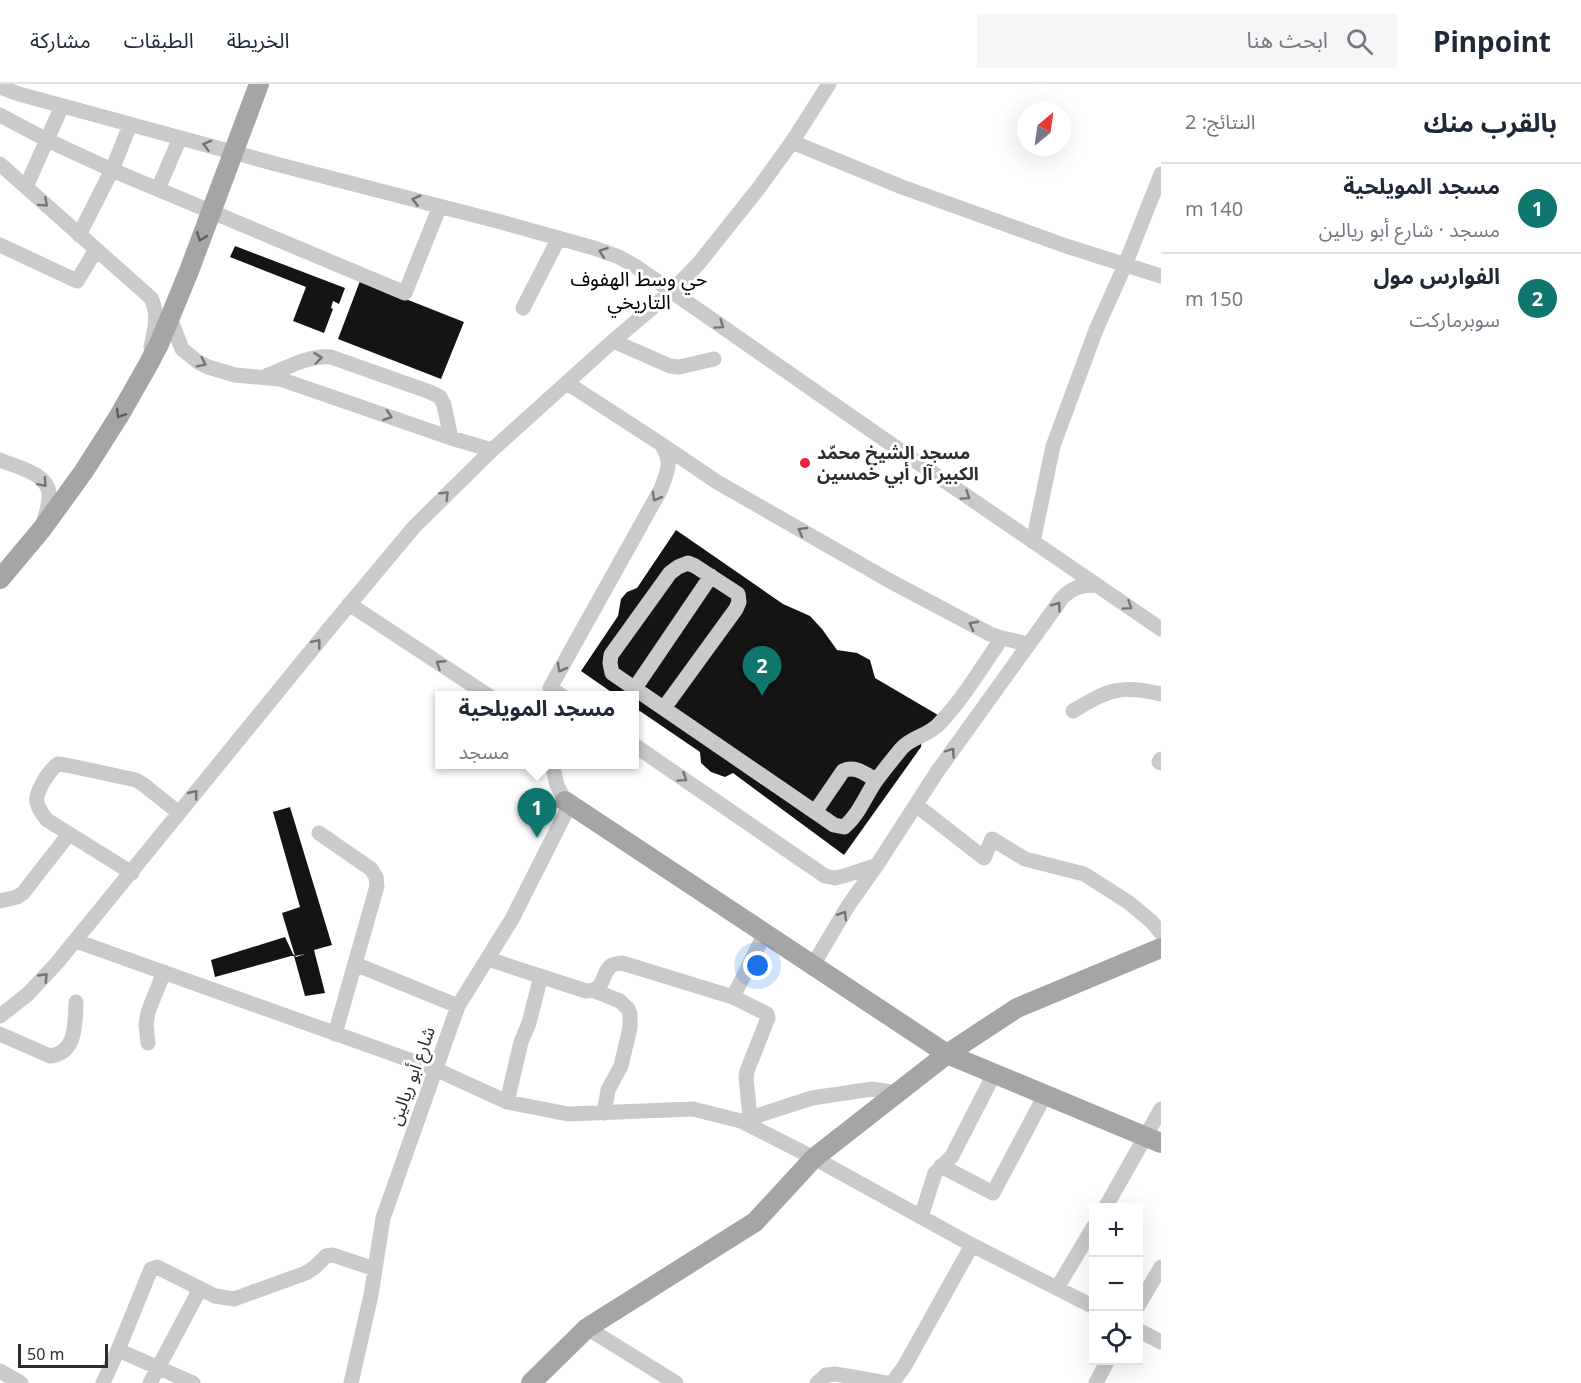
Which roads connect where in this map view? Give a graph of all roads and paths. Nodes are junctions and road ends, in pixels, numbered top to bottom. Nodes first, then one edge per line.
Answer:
1 (259, 84) edge
2 (829, 84) edge
3 (13, 89) edge
4 (0, 106) edge
5 (62, 106) junction
6 (0, 115) edge
7 (130, 125) junction
8 (180, 138) junction
9 (47, 140) junction
10 (792, 142) junction
11 (233, 152) junction
12 (0, 164) edge
13 (112, 170) junction
14 (1161, 174) edge
15 (26, 187) junction
16 (158, 189) junction
17 (440, 206) junction
18 (211, 212) junction
19 (79, 235) junction
20 (559, 238) junction
21 (0, 245) edge
22 (96, 250) junction
23 (1125, 265) junction
24 (1161, 276) edge
25 (672, 291) junction
26 (523, 308) dead end
27 (170, 318) junction
28 (613, 341) junction
29 (714, 359) dead end
30 (148, 365) junction
31 (263, 377) junction
32 (567, 383) junction
33 (451, 438) junction
34 (661, 444) junction
35 (492, 450) junction
36 (0, 460) edge
37 (42, 529) junction
38 (1033, 542) junction
39 (711, 576) junction
40 (0, 579) edge
41 (1097, 585) junction
42 (349, 604) junction
43 (1161, 629) edge
44 (1002, 638) junction
45 (1028, 644) junction
46 (635, 688) junction
47 (481, 691) edge
48 (552, 691) edge
49 (1161, 693) edge
50 (664, 708) junction
51 (1073, 711) dead end
52 (639, 748) edge
53 (553, 769) edge
54 (876, 780) junction
55 (568, 802) junction
56 (916, 805) junction
57 (815, 812) junction
58 (179, 813) junction
59 (319, 833) dead end
60 (69, 834) junction
61 (877, 865) junction
62 (132, 873) junction
63 (0, 901) edge
64 (765, 933) junction
65 (1161, 933) edge
66 (76, 941) junction
67 (1161, 948) edge
68 (488, 959) junction
69 (355, 964) junction
70 (813, 965) junction
71 (164, 972) junction
72 (542, 976) junction
73 (595, 991) junction
74 (733, 997) junction
75 (76, 1002) dead end
76 (458, 1006) junction
77 (1, 1014) edge
78 (0, 1034) edge
79 (335, 1034) junction
80 (148, 1043) dead end
81 (947, 1054) junction
82 (435, 1069) junction
83 (994, 1074) junction
84 (897, 1094) junction
85 (1045, 1095) junction
86 (507, 1102) junction
87 (1161, 1109) edge
88 (604, 1113) junction
89 (745, 1119) junction
90 (1154, 1140) edge
91 (814, 1158) junction
92 (941, 1166) junction
93 (1109, 1203) edge
94 (921, 1217) junction
95 (1089, 1234) edge
96 (972, 1245) junction
97 (1161, 1267) edge
98 (375, 1269) junction
99 (1057, 1288) junction
100 (200, 1289) junction
101 (1143, 1298) edge
102 (1089, 1304) edge
103 (587, 1328) junction
104 (1143, 1333) edge
105 (1161, 1342) edge
106 (118, 1350) junction
107 (1105, 1365) edge
108 (158, 1368) junction
109 (0, 1371) edge
110 (21, 1383) edge
111 (103, 1383) edge
112 (150, 1383) edge
113 (193, 1383) edge
114 (351, 1383) edge
115 (531, 1383) edge
116 (676, 1383) edge
117 (817, 1383) edge
118 (887, 1383) edge
119 (892, 1383) edge
120 (1096, 1383) edge

1 - 11 main road
2 - 10 street
3 - 4 street
3 - 5 street
5 - 7 street
5 - 9 street
6 - 9 street
7 - 8 street
7 - 13 street
11 -> 8 street
8 - 16 street
9 - 13 street
9 - 15 street
10 - 23 street
10 - 25 street
17 -> 11 street
11 - 18 main road
12 - 15 street
13 - 16 street
13 - 19 street
14 - 23 street
15 -> 19 street
16 - 18 street
17 - 18 street
17 - 20 street
18 -> 27 main road
19 - 22 street
25 -> 20 street
20 - 26 street
21 - 22 street
22 - 30 street
23 - 24 street
23 - 38 street
25 - 28 street
25 -> 38 street
27 - 30 main road
27 -> 31 street
28 - 29 street
28 - 32 street
30 -> 37 main road
31 -> 33 street
31 -> 33 street
32 - 34 street
32 - 35 street
33 - 35 street
44 -> 34 street
34 -> 48 street
42 -> 35 street
36 -> 37 street
37 - 40 main road
38 - 41 street
39 - 46 street
39 - 46 street
39 - 50 street
41 -> 43 street
45 -> 41 street
47 -> 42 street
58 -> 42 street
44 - 45 street
44 - 54 street
56 -> 45 street
46 - 50 street
49 - 51 street
50 - 57 street
52 -> 61 street
53 - 55 street
54 - 57 street
54 - 57 street
55 - 64 main road
55 - 68 street, شارع أبو ريالين
56 - 61 street
56 - 65 street
58 - 60 street
58 - 62 street
59 - 69 street
60 - 62 street
60 - 63 street
70 -> 61 street
62 - 66 street
64 - 70 main road
64 - 74 street
66 - 71 street
77 -> 66 street
67 - 81 main road
68 - 72 street
68 - 76 street, شارع أبو ريالين
69 - 76 street
69 - 79 street
70 - 81 main road
71 - 79 street
71 - 80 street
72 - 73 street
72 - 86 street
73 - 74 street
73 - 88 street
74 - 89 street
75 - 78 street
76 - 82 street, شارع أبو ريالين
79 - 82 street
81 - 83 main road
81 - 84 main road
82 - 86 street
82 - 98 street, شارع أبو ريالين
83 - 85 main road
83 - 92 street
84 - 89 street
84 - 91 main road
85 - 90 main road
85 - 92 street
86 - 88 street
87 - 90 street
88 - 89 street
89 - 91 street
90 - 93 street
91 - 94 street
91 - 103 main road
92 - 94 street
94 - 96 street
95 - 99 street
96 - 99 street
96 - 119 street
97 - 101 street
98 - 100 street
98 - 114 street, شارع أبو ريالين
99 - 102 street
100 - 106 street
100 - 108 street
103 - 115 main road
103 - 116 street
104 - 105 street
106 - 108 street
106 - 111 street
107 - 120 street
108 - 112 street
108 - 113 street
109 - 110 street
117 - 118 street

